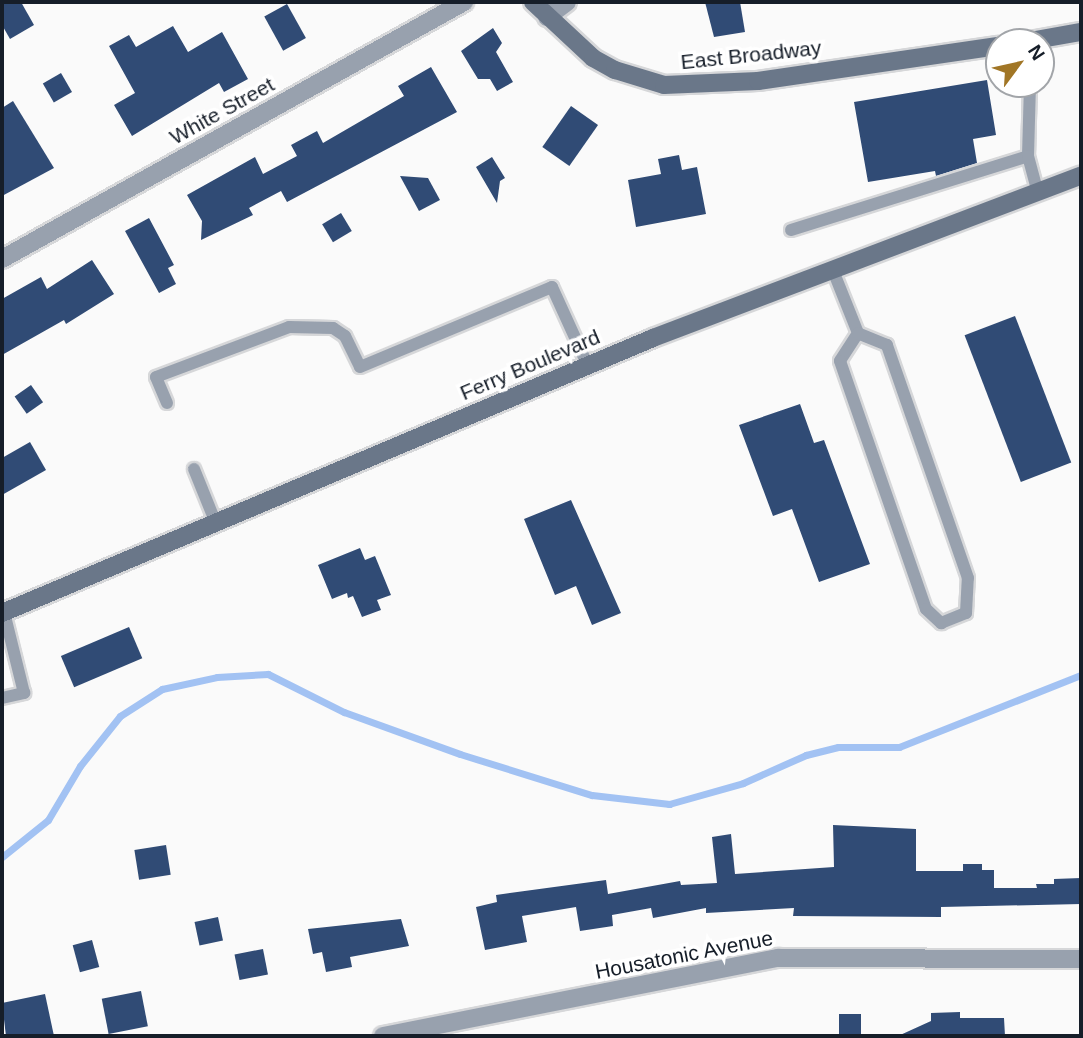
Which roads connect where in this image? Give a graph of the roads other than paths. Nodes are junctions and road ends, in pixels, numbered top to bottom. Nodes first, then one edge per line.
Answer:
1 (464, 2) edge
2 (533, 2) edge
3 (568, 2) edge
4 (547, 16) junction
5 (1081, 32) edge
6 (1055, 37) edge
7 (985, 48) edge
8 (1030, 98) edge
9 (1028, 156) junction
10 (1081, 175) edge
11 (1037, 190) junction
12 (791, 230) dead end
13 (2, 259) edge
14 (832, 268) junction
15 (858, 333) junction
16 (588, 366) junction
17 (167, 403) dead end
18 (194, 469) dead end
19 (215, 522) junction
20 (3, 613) edge
21 (2, 698) edge
22 (1081, 959) edge
23 (383, 1036) edge

1 - 13 street, White Street
2 - 4 main road, East Broadway
3 - 4 street
4 - 7 main road, East Broadway
5 - 6 main road
8 - 9 lane
9 - 11 lane
9 - 12 lane
10 - 11 main road, Ferry Boulevard
11 - 14 main road, Ferry Boulevard
14 - 15 lane
14 - 16 main road, Ferry Boulevard
15 - 15 lane
16 - 17 lane
16 - 19 main road, Ferry Boulevard
18 - 19 lane
19 - 20 main road, Ferry Boulevard
20 - 21 lane
22 - 23 street, Housatonic Avenue

